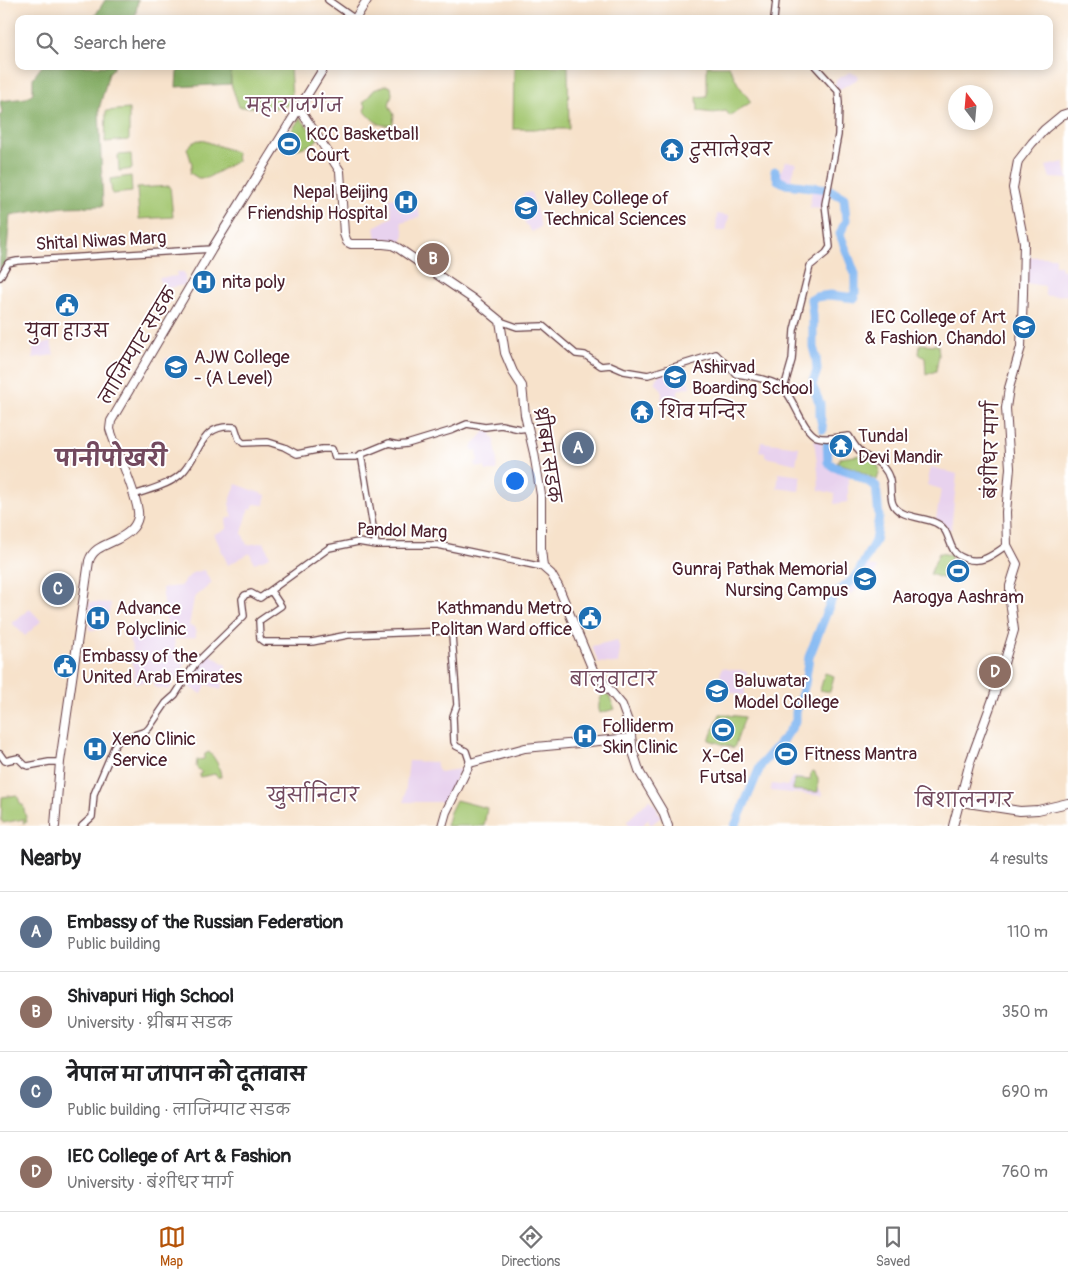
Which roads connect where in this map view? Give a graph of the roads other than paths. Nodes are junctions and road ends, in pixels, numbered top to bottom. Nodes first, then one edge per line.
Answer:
1 (328, 0) edge
2 (367, 0) edge
3 (776, 0) edge
4 (349, 15) edge
5 (358, 15) edge
6 (774, 15) edge
7 (323, 70) edge
8 (819, 70) edge
9 (299, 108) junction
10 (1068, 113) edge
11 (212, 249) junction
12 (0, 277) edge
13 (500, 321) junction
14 (784, 388) junction
15 (529, 428) junction
16 (361, 454) junction
17 (134, 495) junction
18 (376, 545) junction
19 (1007, 545) junction
20 (543, 567) junction
21 (271, 591) junction
22 (631, 738) junction
23 (0, 754) edge
24 (60, 762) junction
25 (470, 763) junction
26 (960, 802) junction
27 (1068, 803) edge
28 (55, 826) edge
29 (82, 826) edge
30 (442, 826) edge
31 (668, 826) edge
32 (953, 826) edge

1 - 4 street
2 - 5 main road
3 - 6 street
7 - 9 main road, लाजिम्पाट सडक
8 - 14 street
9 - 11 main road, लाजिम्पाट सडक
9 - 13 main road
10 - 19 main road, बंशीधर मार्ग
11 - 12 street, Shital Niwas Marg
11 - 17 main road, लाजिम्पाट सडक
13 - 14 street
13 - 15 main road, थ्रीबम सडक
14 - 19 street
15 - 16 street
15 - 20 main road, थ्रीबम सडक
16 - 17 street
16 - 18 street
17 - 24 main road, लाजिम्पाट सडक
18 - 20 street, Pandol Marg
18 - 21 street, Pandol Marg
19 - 26 main road, बंशीधर मार्ग
20 - 22 main road
21 - 25 street
21 - 29 street
22 - 25 main road
22 - 31 main road
23 - 24 street
24 - 28 main road, लाजिम्पाट सडक
25 - 30 main road
26 - 27 main road
26 - 32 main road, बंशीधर मार्ग

